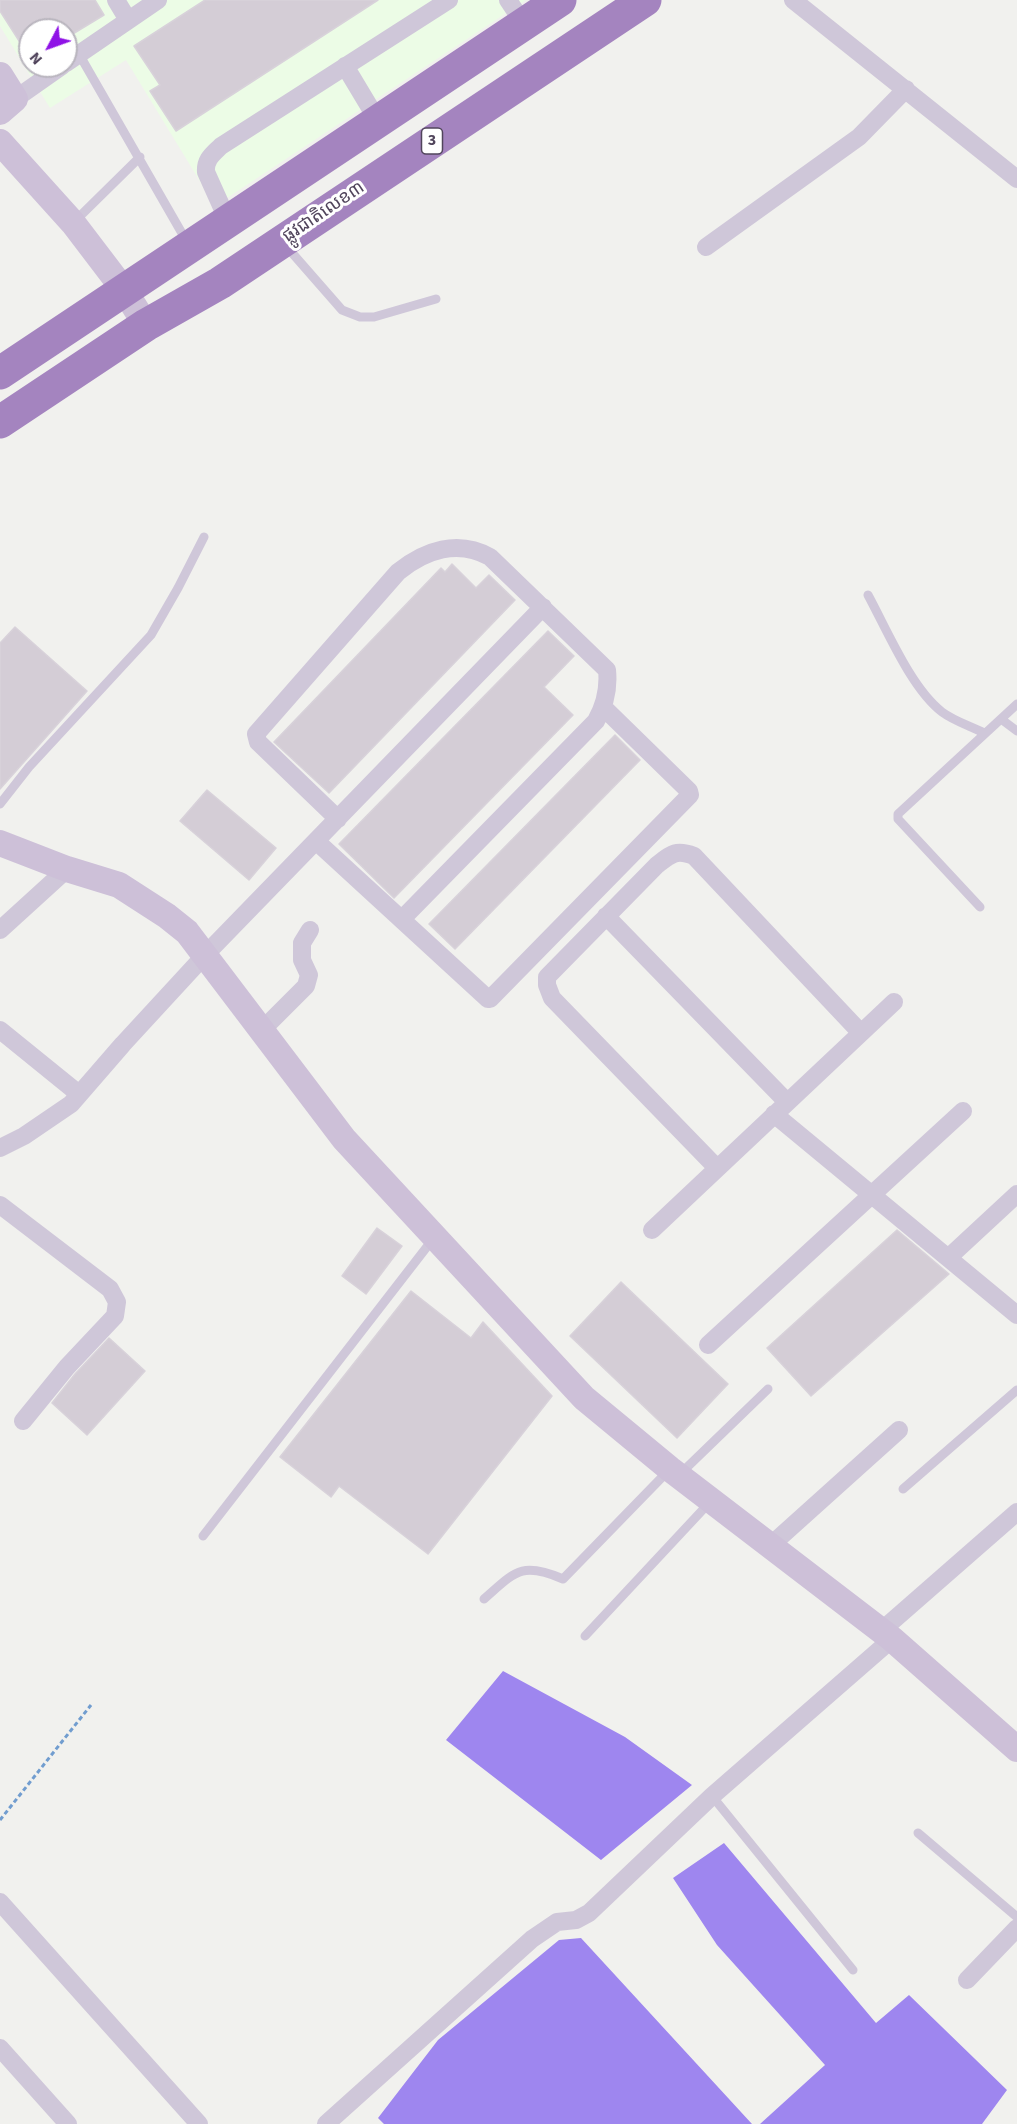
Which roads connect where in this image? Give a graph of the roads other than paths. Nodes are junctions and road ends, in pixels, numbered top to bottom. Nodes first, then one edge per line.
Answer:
1 (116, 0) edge
2 (158, 0) edge
3 (449, 0) edge
4 (561, 0) edge
5 (645, 0) edge
6 (793, 0) edge
7 (516, 12) edge
8 (128, 20) junction
9 (78, 55) edge
10 (78, 65) edge
11 (345, 66) junction
12 (0, 75) edge
13 (45, 78) edge
14 (906, 89) junction
15 (7, 105) edge
16 (378, 121) junction
17 (0, 142) edge
18 (140, 157) junction
19 (1017, 178) edge
20 (228, 221) junction
21 (73, 223) junction
22 (282, 241) junction
23 (190, 246) junction
24 (706, 247) dead end
25 (124, 290) junction
26 (436, 299) dead end
27 (146, 325) junction
28 (0, 373) edge
29 (0, 422) edge
30 (204, 537) dead end
31 (868, 595) dead end
32 (543, 607) junction
33 (1017, 704) edge
34 (604, 708) junction
35 (1000, 719) junction
36 (1017, 731) edge
37 (984, 733) junction
38 (0, 804) edge
39 (338, 819) junction
40 (316, 841) junction
41 (0, 843) edge
42 (67, 869) junction
43 (980, 907) dead end
44 (606, 916) junction
45 (402, 920) junction
46 (0, 930) edge
47 (310, 930) dead end
48 (205, 956) junction
49 (894, 1002) dead end
50 (0, 1030) edge
51 (261, 1031) junction
52 (861, 1033) junction
53 (79, 1094) junction
54 (780, 1108) junction
55 (963, 1111) dead end
56 (0, 1148) edge
57 (717, 1168) junction
58 (1017, 1194) edge
59 (872, 1195) junction
60 (0, 1204) edge
61 (652, 1230) dead end
62 (435, 1236) junction
63 (948, 1258) junction
64 (1017, 1316) edge
65 (708, 1346) dead end
66 (768, 1389) dead end
67 (1017, 1390) edge
68 (23, 1421) dead end
69 (899, 1430) dead end
70 (675, 1472) junction
71 (903, 1489) dead end
72 (712, 1500) junction
73 (1017, 1512) edge
74 (203, 1536) dead end
75 (771, 1546) junction
76 (484, 1599) dead end
77 (887, 1635) junction
78 (585, 1636) dead end
79 (1017, 1749) edge
80 (712, 1796) junction
81 (918, 1833) dead end
82 (0, 1902) edge
83 (1017, 1917) edge
84 (1017, 1928) edge
85 (853, 1970) dead end
86 (967, 1980) dead end
87 (0, 2048) edge
88 (68, 2124) edge
89 (200, 2124) edge
90 (326, 2124) edge

1 - 8 street
2 - 8 street
3 - 11 street
4 - 7 highway
5 - 22 highway, ផ្លូវជាតិលេខ៣ / 3
6 - 14 street
7 - 16 highway
8 - 9 street
10 - 18 lane
11 - 16 street
11 - 20 street
12 - 15 street
13 - 15 street
14 - 19 street
14 - 24 street
16 - 20 highway
17 - 21 street
18 - 21 lane
18 - 23 lane
20 - 23 highway
21 - 25 street
22 - 26 lane
22 - 27 highway, ផ្លូវជាតិលេខ៣ / 3
23 - 25 highway
25 - 27 street
25 - 28 highway
27 - 29 highway, ផ្លូវជាតិលេខ៣ / 3
30 - 38 lane
31 - 37 lane
32 - 34 street
32 - 39 street
32 - 39 street
33 - 35 lane
34 - 45 street
34 - 45 street
35 - 36 lane
35 - 37 lane
37 - 43 lane
39 - 40 street
40 - 45 street
40 - 48 street
41 - 42 street
42 - 46 street
42 - 48 street
44 - 52 street
44 - 54 street
44 - 57 street
47 - 51 street
48 - 51 street
48 - 53 street
49 - 52 street
50 - 53 street
51 - 62 street
52 - 54 street
53 - 56 street
54 - 57 street
54 - 59 street
55 - 59 street
57 - 61 street
58 - 63 street
59 - 63 street
59 - 65 street
60 - 68 street
62 - 70 street
62 - 74 lane
63 - 64 street
66 - 70 lane
67 - 71 lane
69 - 75 street
70 - 72 street
70 - 76 lane
72 - 75 street
72 - 78 lane
73 - 77 street
75 - 77 street
77 - 79 street
77 - 80 street
80 - 85 lane
80 - 90 street
81 - 83 lane
82 - 89 street
84 - 86 street
87 - 88 street

